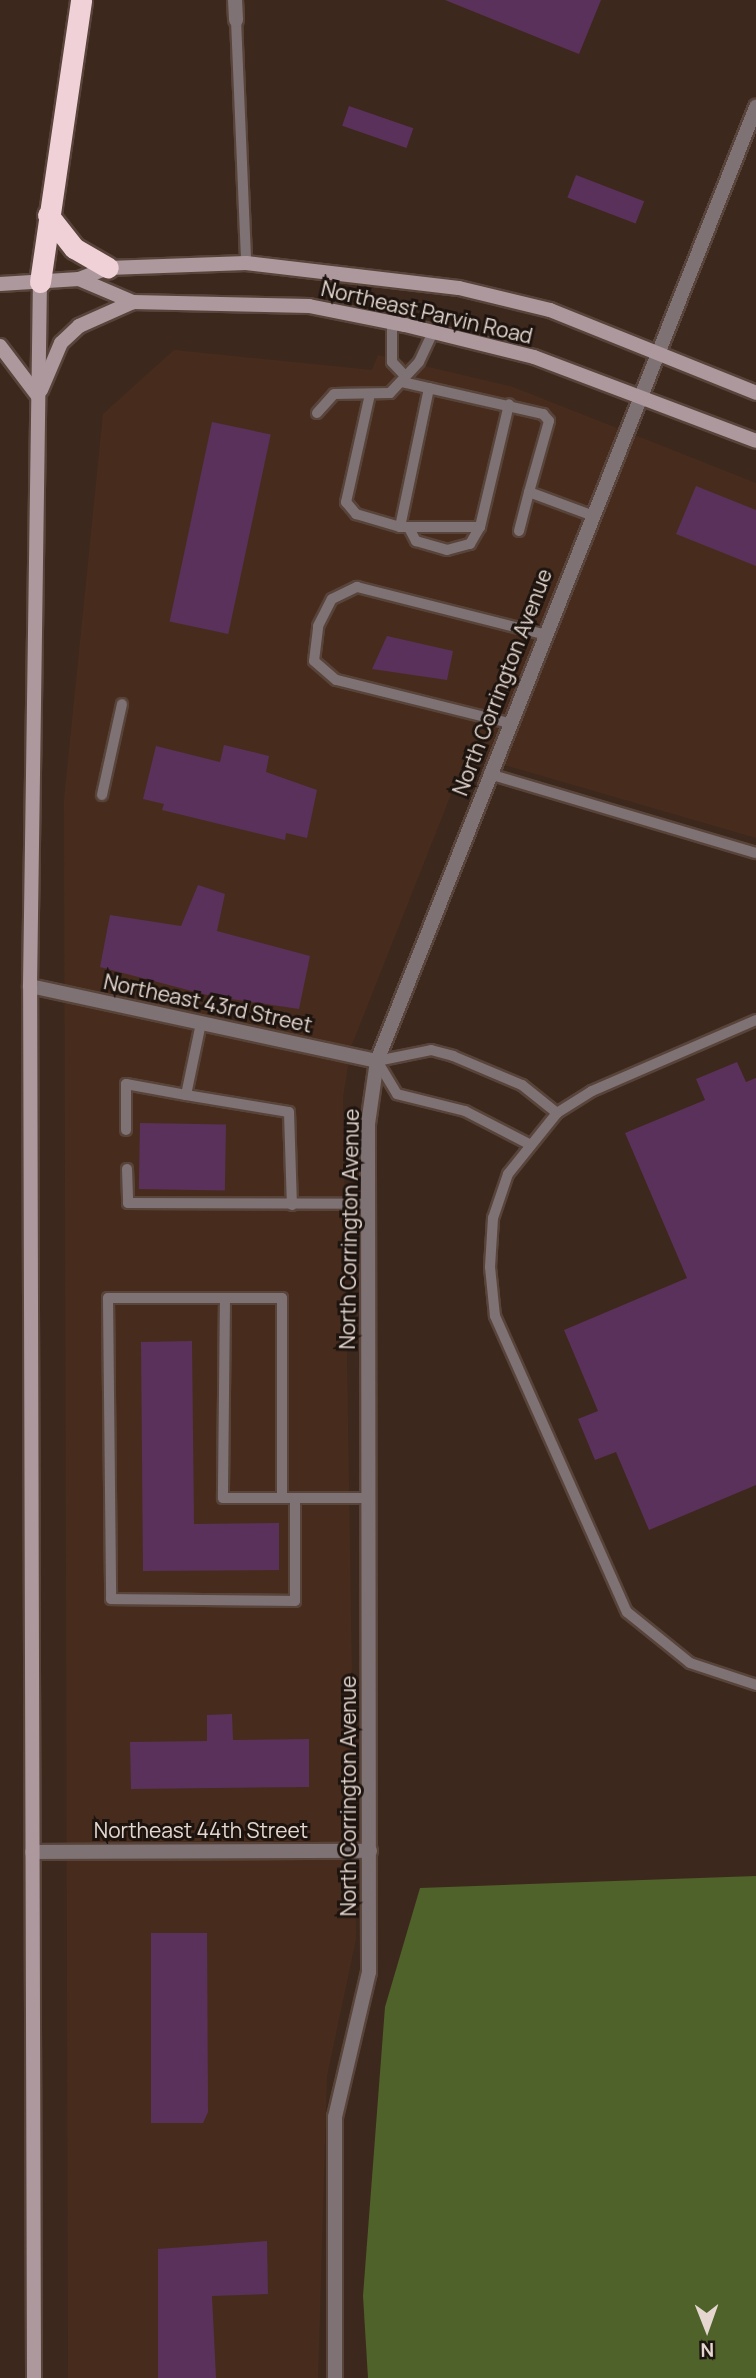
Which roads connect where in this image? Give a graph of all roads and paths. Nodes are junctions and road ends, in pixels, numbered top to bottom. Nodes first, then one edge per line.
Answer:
1 (80, 0) edge
2 (235, 0) edge
3 (236, 20) joint
4 (756, 107) edge
5 (48, 215) junction
6 (246, 263) junction
7 (108, 268) junction
8 (79, 279) junction
9 (40, 282) junction
10 (0, 284) edge
11 (133, 302) junction
12 (392, 322) junction
13 (433, 332) junction
14 (0, 346) edge
15 (657, 353) junction
16 (402, 378) junction
17 (429, 388) junction
18 (756, 393) edge
19 (370, 394) junction
20 (640, 394) junction
21 (38, 396) junction
22 (509, 404) junction
23 (317, 413) dead end
24 (756, 442) edge
25 (529, 492) junction
26 (592, 515) junction
27 (480, 527) junction
28 (404, 528) junction
29 (519, 531) dead end
30 (543, 634) junction
31 (122, 704) dead end
32 (509, 723) junction
33 (489, 774) junction
34 (102, 795) dead end
35 (756, 853) edge
36 (30, 986) junction
37 (756, 1020) edge
38 (201, 1023) junction
39 (377, 1061) junction
40 (186, 1095) junction
41 (557, 1113) junction
42 (126, 1130) dead end
43 (527, 1143) junction
44 (127, 1169) dead end
45 (368, 1204) junction
46 (292, 1205) junction
47 (225, 1298) junction
48 (282, 1498) junction
49 (295, 1498) junction
50 (368, 1498) junction
51 (756, 1685) edge
52 (370, 1851) junction
53 (32, 1852) junction
54 (34, 2378) edge
55 (335, 2378) edge

1 - 5 highway
2 - 3 street
3 - 6 lane
4 - 15 street, North Corrington Avenue
5 - 7 highway
5 - 9 highway
6 - 7 main road, Northeast Parvin Road
6 - 15 main road, Northeast Parvin Road
7 - 8 main road, Northeast Parvin Road
8 - 9 main road, Northeast Parvin Road
8 - 11 main road, Northeast Parvin Road
9 - 10 main road, Northeast Parvin Road
9 - 21 main road
11 - 12 main road, Northeast Parvin Road
11 - 21 main road
12 - 13 main road, Northeast Parvin Road
12 - 16 lane
13 - 16 lane
13 - 20 main road, Northeast Parvin Road
14 - 21 main road
15 - 18 main road, Northeast Parvin Road
15 - 20 street, North Corrington Avenue
16 - 17 lane
16 - 19 lane
17 - 22 lane
17 - 28 lane
19 - 23 lane
19 - 28 lane
20 - 24 main road, Northeast Parvin Road
20 - 26 street, North Corrington Avenue
21 - 36 main road
22 - 25 lane
22 - 27 lane
25 - 26 lane
25 - 29 lane
26 - 30 street, North Corrington Avenue
27 - 28 lane
27 - 28 lane
30 - 32 street, North Corrington Avenue
30 - 32 lane
31 - 34 lane
32 - 33 street, North Corrington Avenue
33 - 35 lane
33 - 39 street, North Corrington Avenue
36 - 38 street, Northeast 43rd Street
36 - 53 main road
37 - 41 lane
38 - 39 street, Northeast 43rd Street
38 - 40 lane
39 - 41 lane
39 - 43 lane
39 - 45 street, North Corrington Avenue
40 - 42 lane
40 - 46 lane
41 - 43 lane
43 - 51 lane
44 - 46 lane
45 - 46 lane
45 - 50 street, North Corrington Avenue
47 - 48 lane
47 - 48 lane
47 - 49 lane
48 - 49 lane
49 - 50 lane
50 - 52 street, North Corrington Avenue
52 - 53 street, Northeast 44th Street
52 - 55 street, North Corrington Avenue
53 - 54 main road

